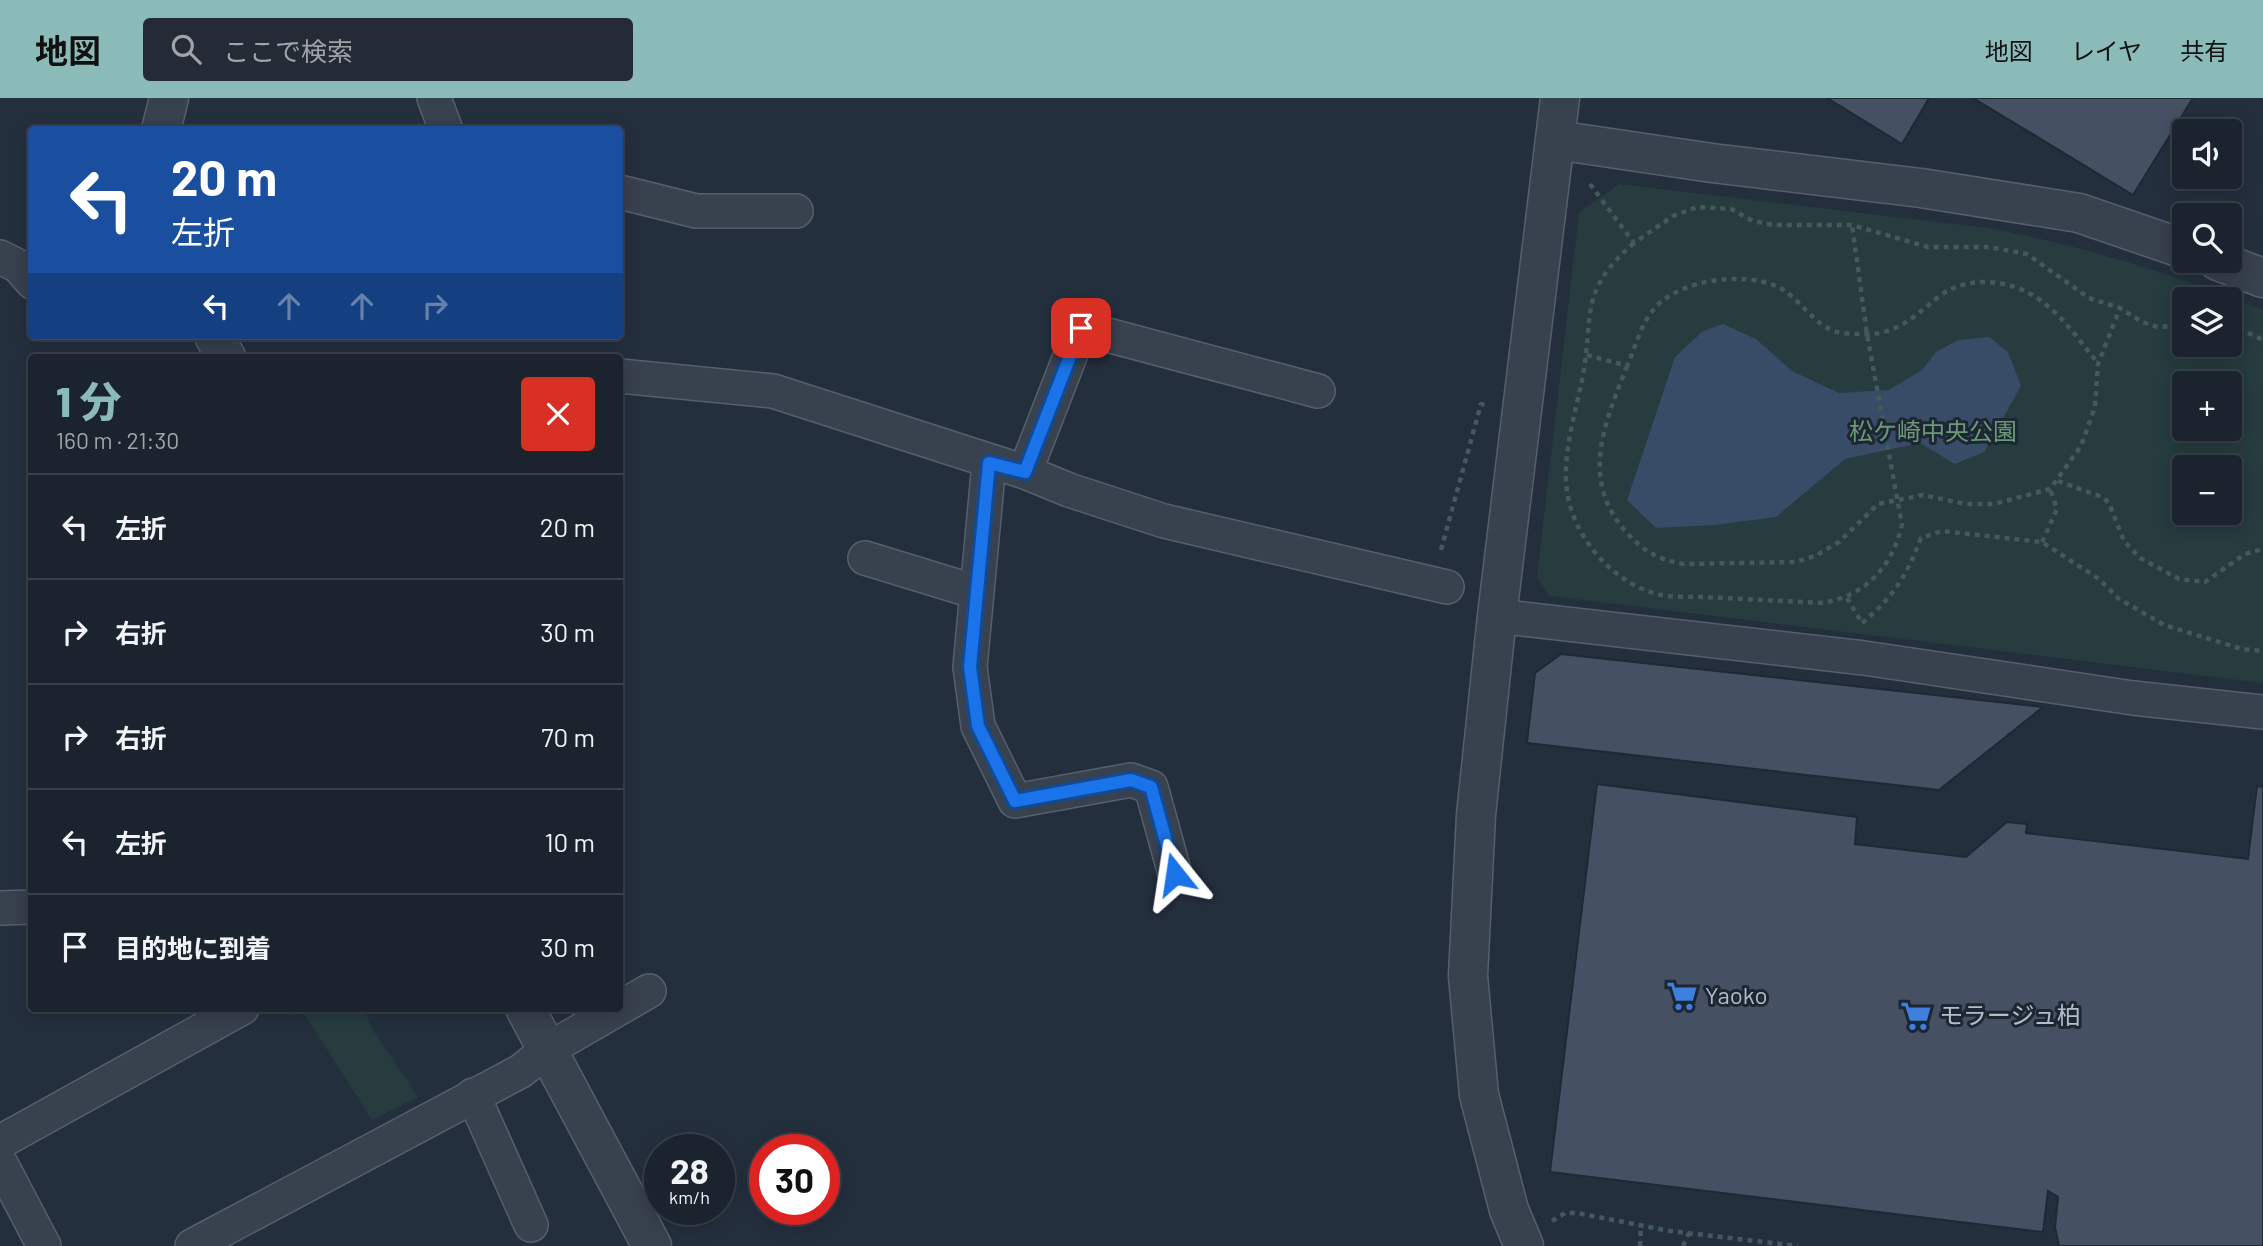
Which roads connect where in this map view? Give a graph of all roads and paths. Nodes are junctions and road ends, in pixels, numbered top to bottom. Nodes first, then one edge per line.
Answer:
1 (169, 98) edge
2 (435, 98) edge
3 (1560, 98) edge
4 (162, 126) edge
5 (445, 126) edge
6 (1556, 140) junction
7 (1588, 181) dead end
8 (623, 193) edge
9 (796, 211) dead end
10 (1852, 225) junction
11 (1634, 243) junction
12 (2172, 245) edge
13 (0, 257) edge
14 (2242, 270) edge
15 (28, 277) edge
16 (2263, 278) edge
17 (2120, 308) junction
18 (2172, 326) edge
19 (2242, 330) edge
20 (1867, 334) junction
21 (2263, 340) edge
22 (1587, 355) junction
23 (2098, 364) junction
24 (1627, 366) junction
25 (623, 376) edge
26 (1318, 391) dead end
27 (1479, 412) dead end
28 (989, 463) junction
29 (1025, 472) junction
30 (2058, 481) junction
31 (2050, 489) junction
32 (1899, 500) junction
33 (2042, 542) junction
34 (2263, 549) edge
35 (866, 558) dead end
36 (1443, 573) joint
37 (976, 592) junction
38 (1847, 598) junction
39 (1497, 616) junction
40 (1862, 622) junction
41 (1853, 630) dead end
42 (2263, 651) edge
43 (2263, 712) edge
44 (1175, 874) dead end
45 (28, 907) edge
46 (0, 908) edge
47 (649, 991) dead end
48 (623, 1006) edge
49 (235, 1012) edge
50 (527, 1012) edge
51 (613, 1012) edge
52 (547, 1050) junction
53 (474, 1096) junction
54 (0, 1142) edge
55 (0, 1161) edge
56 (531, 1224) dead end
57 (1641, 1226) junction
58 (1689, 1233) junction
59 (1536, 1235) edge
60 (1755, 1243) edge
61 (1782, 1245) edge
62 (44, 1246) edge
63 (192, 1246) edge
64 (652, 1246) edge
65 (1640, 1246) edge
66 (1684, 1246) edge
67 (1798, 1246) edge

1 - 4 street
2 - 5 street
3 - 6 street
6 - 12 street
6 - 39 street
7 - 11 path
8 - 9 street
10 - 11 path
10 - 17 path
10 - 20 path
11 - 22 path
13 - 15 street
14 - 16 street
17 - 18 path
17 - 23 path
19 - 21 path
20 - 23 path
20 - 24 path
20 - 32 path
22 - 24 path
22 - 38 path
23 - 30 path
24 - 32 path
25 - 28 street
26 - 29 street
27 - 36 path
28 - 29 street
28 - 37 street
29 - 36 street
30 - 31 path
30 - 34 path
31 - 32 path
31 - 33 path
32 - 38 path
33 - 40 path
33 - 42 path
35 - 37 street
37 - 44 street
38 - 40 path
39 - 43 street
39 - 59 street
40 - 41 path
45 - 46 street
47 - 48 street
49 - 54 street
50 - 52 street
51 - 52 street
52 - 53 street
52 - 64 street
53 - 56 street
53 - 63 street
55 - 62 street
57 - 58 path
57 - 59 path
57 - 65 path
58 - 60 path
58 - 66 path
60 - 61 path
61 - 67 path

